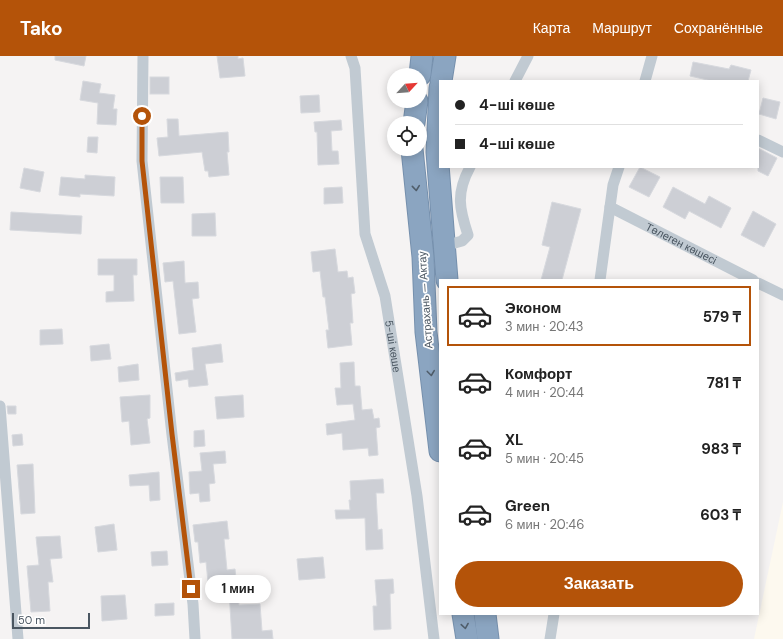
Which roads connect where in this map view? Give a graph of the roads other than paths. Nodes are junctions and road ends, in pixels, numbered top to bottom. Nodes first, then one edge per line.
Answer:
1 (143, 56) edge
2 (422, 56) edge
3 (445, 56) edge
4 (528, 56) edge
5 (652, 56) edge
6 (354, 57) edge
7 (421, 68) edge
8 (441, 80) edge
9 (516, 80) edge
10 (645, 80) edge
11 (439, 109) edge
12 (759, 140) edge
13 (783, 152) edge
14 (413, 156) edge
15 (470, 168) edge
16 (619, 168) edge
17 (610, 207) junction
18 (444, 246) junction
19 (447, 279) edge
20 (600, 279) edge
21 (751, 279) edge
22 (759, 283) edge
23 (783, 295) edge
24 (0, 406) edge
25 (439, 442) edge
26 (463, 615) edge
27 (485, 615) edge
28 (554, 615) edge
29 (18, 639) edge
30 (194, 639) edge
31 (434, 639) edge
32 (467, 639) edge
33 (488, 639) edge
34 (550, 639) edge

1 - 30 street
2 - 7 highway
3 - 8 highway
4 - 9 street
5 - 10 street
6 - 31 street, 5-шi көше
11 - 18 highway
12 - 13 street
14 -> 25 highway, Астрахань — Актау
15 - 18 street
16 - 17 street
17 - 20 street
17 - 21 street, Төлеген көшесі
18 - 19 highway
22 - 23 street
24 - 29 street
26 -> 32 highway
27 - 33 highway
28 - 34 street

